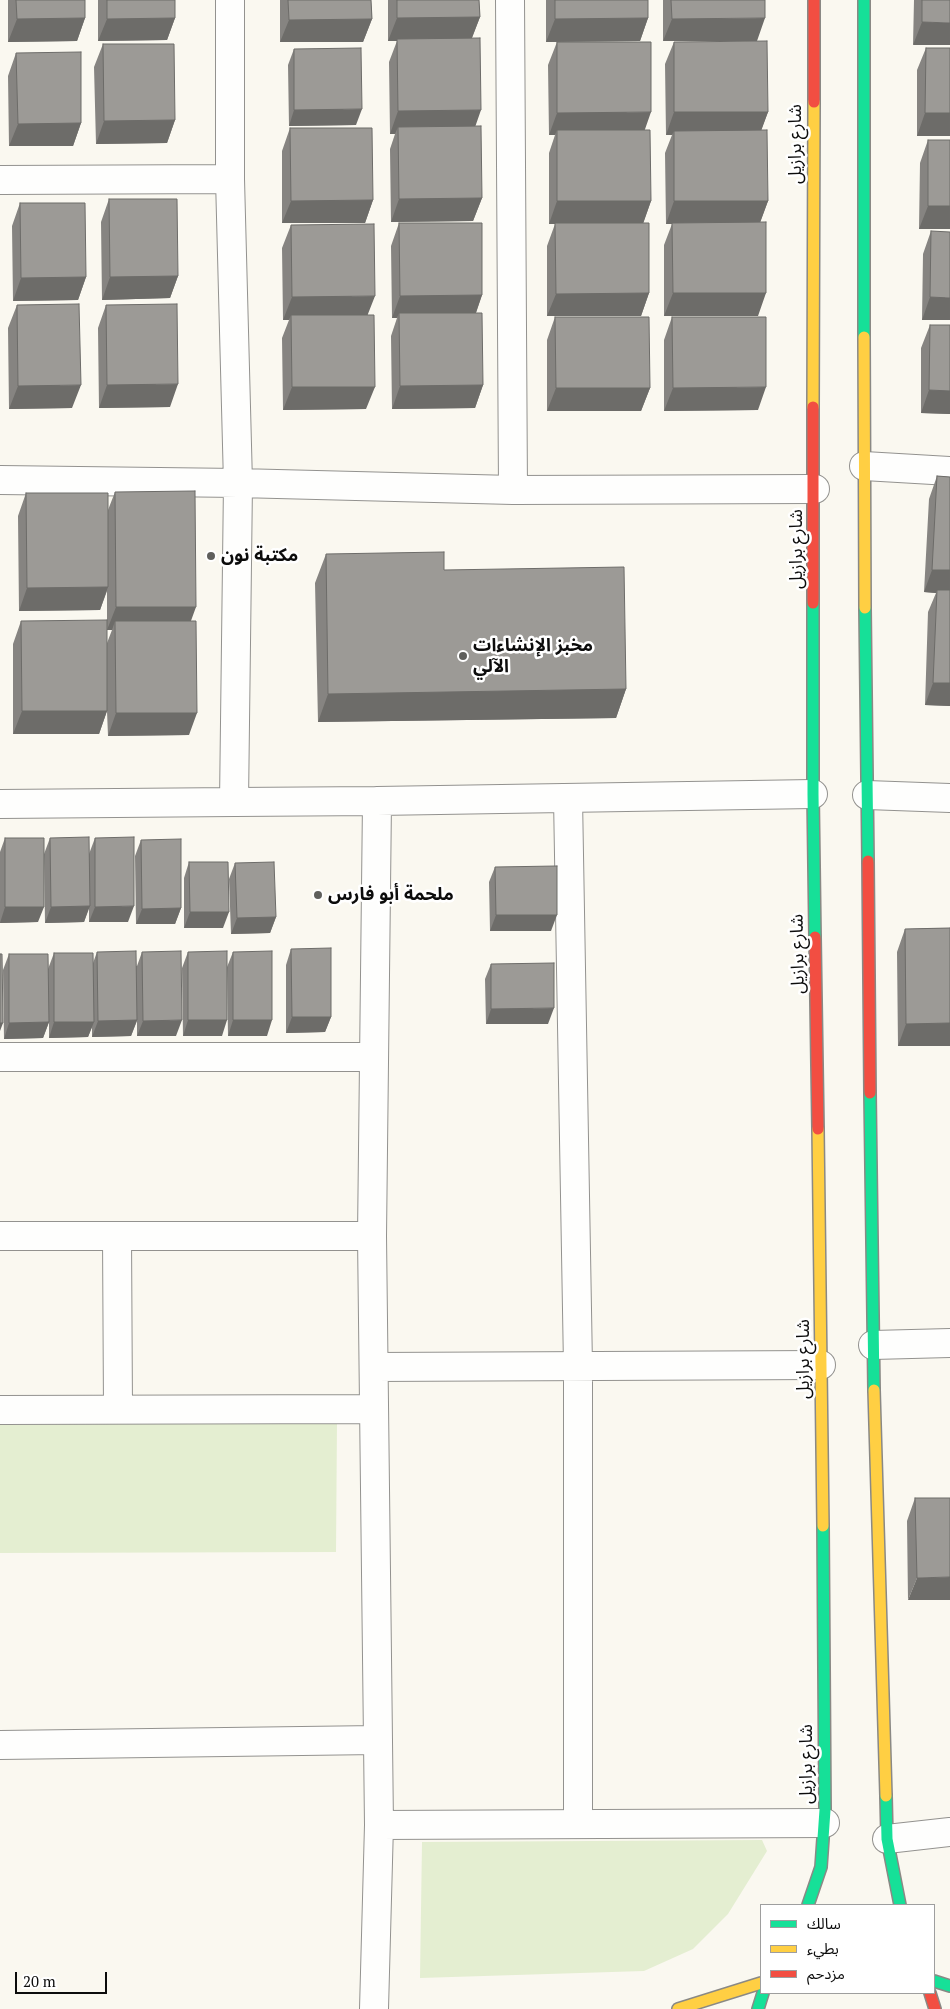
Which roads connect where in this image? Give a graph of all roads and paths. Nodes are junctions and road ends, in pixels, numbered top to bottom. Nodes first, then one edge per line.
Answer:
1 (230, 0) edge
2 (510, 0) edge
3 (814, 0) edge
4 (864, 0) edge
5 (230, 179) junction
6 (0, 180) edge
7 (864, 466) junction
8 (950, 472) edge
9 (0, 480) edge
10 (238, 483) junction
11 (814, 488) junction
12 (514, 490) junction
13 (813, 794) junction
14 (867, 795) junction
15 (568, 798) junction
16 (950, 798) edge
17 (377, 801) junction
18 (234, 802) junction
19 (0, 804) edge
20 (0, 1057) edge
21 (374, 1057) junction
22 (0, 1236) edge
23 (117, 1236) junction
24 (372, 1236) junction
25 (950, 1343) edge
26 (873, 1344) junction
27 (821, 1364) junction
28 (374, 1366) junction
29 (578, 1366) junction
30 (118, 1409) junction
31 (374, 1409) junction
32 (0, 1410) edge
33 (377, 1740) junction
34 (0, 1745) edge
35 (824, 1823) junction
36 (578, 1824) junction
37 (379, 1825) junction
38 (950, 1832) edge
39 (887, 1839) junction
40 (808, 1904) edge
41 (900, 1904) edge
42 (935, 1980) edge
43 (760, 1983) edge
44 (950, 1986) edge
45 (763, 1994) edge
46 (930, 1994) edge
47 (374, 2009) edge
48 (678, 2009) edge
49 (758, 2009) edge
50 (935, 2009) edge

1 - 5 street
2 - 12 street
3 - 11 main road, شارع برازيل
4 - 7 main road
5 - 6 street
5 - 10 street
7 - 8 street
7 - 14 main road
9 - 10 street
10 - 12 street
10 - 18 street
11 - 12 street
11 - 13 main road, شارع برازيل
13 - 15 street
13 - 27 main road, شارع برازيل
14 - 16 street
14 - 26 main road
15 - 17 street
15 - 29 street
17 - 18 street
17 - 21 street
18 - 19 street
20 - 21 street
21 - 24 street
22 - 23 street
23 - 24 street
23 - 30 street
24 - 28 street
25 - 26 street
26 - 39 main road
27 - 29 street
27 - 35 main road, شارع برازيل
28 - 29 street
28 - 31 street
29 - 36 street
30 - 31 street
30 - 32 street
31 - 33 street
33 - 34 street
33 - 37 street
35 - 36 street
35 - 40 main road, شارع برازيل
36 - 37 street
37 - 47 street
38 - 39 street
39 - 41 main road
42 - 44 main road
43 - 48 main road
45 - 49 main road
46 - 50 main road

